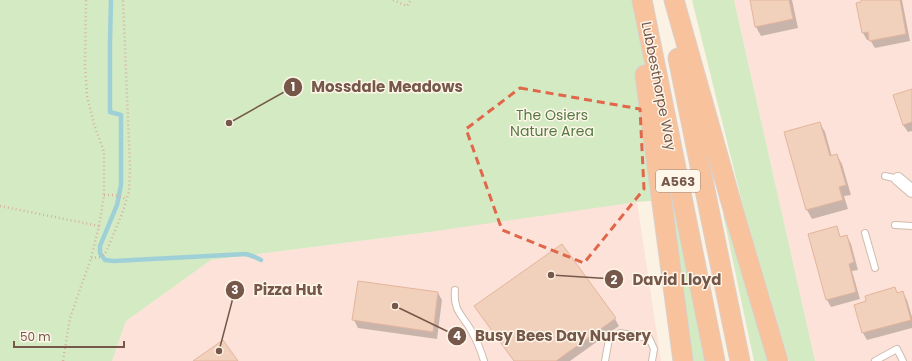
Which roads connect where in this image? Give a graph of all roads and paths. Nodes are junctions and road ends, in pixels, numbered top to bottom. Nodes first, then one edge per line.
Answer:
1 (86, 0) edge
2 (123, 0) edge
3 (393, 0) edge
4 (411, 0) edge
5 (635, 0) edge
6 (642, 0) edge
7 (666, 0) edge
8 (674, 0) edge
9 (885, 176) dead end
10 (898, 179) joint
11 (912, 191) edge
12 (104, 194) junction
13 (126, 199) junction
14 (0, 206) edge
15 (895, 225) dead end
16 (99, 226) junction
17 (912, 226) edge
18 (865, 233) dead end
19 (91, 258) junction
20 (875, 268) dead end
21 (455, 290) dead end
22 (63, 361) edge
23 (484, 361) edge
24 (605, 361) edge
25 (652, 361) edge
26 (683, 361) edge
27 (715, 361) edge
28 (740, 361) edge
29 (778, 361) edge
30 (875, 361) edge
31 (903, 361) edge

1 - 12 path
2 - 13 path
3 - 4 path
5 - 26 highway
6 - 27 highway, Lubbesthorpe Way / A563
7 - 28 highway, Lubbesthorpe Way / A563
8 - 29 highway
9 - 10 lane
10 - 11 street
12 - 13 path
12 - 16 path
13 - 19 path
14 - 16 path
15 - 17 lane
16 - 19 path
18 - 20 lane
19 - 22 path
21 - 23 lane
24 - 25 lane
30 - 31 lane

